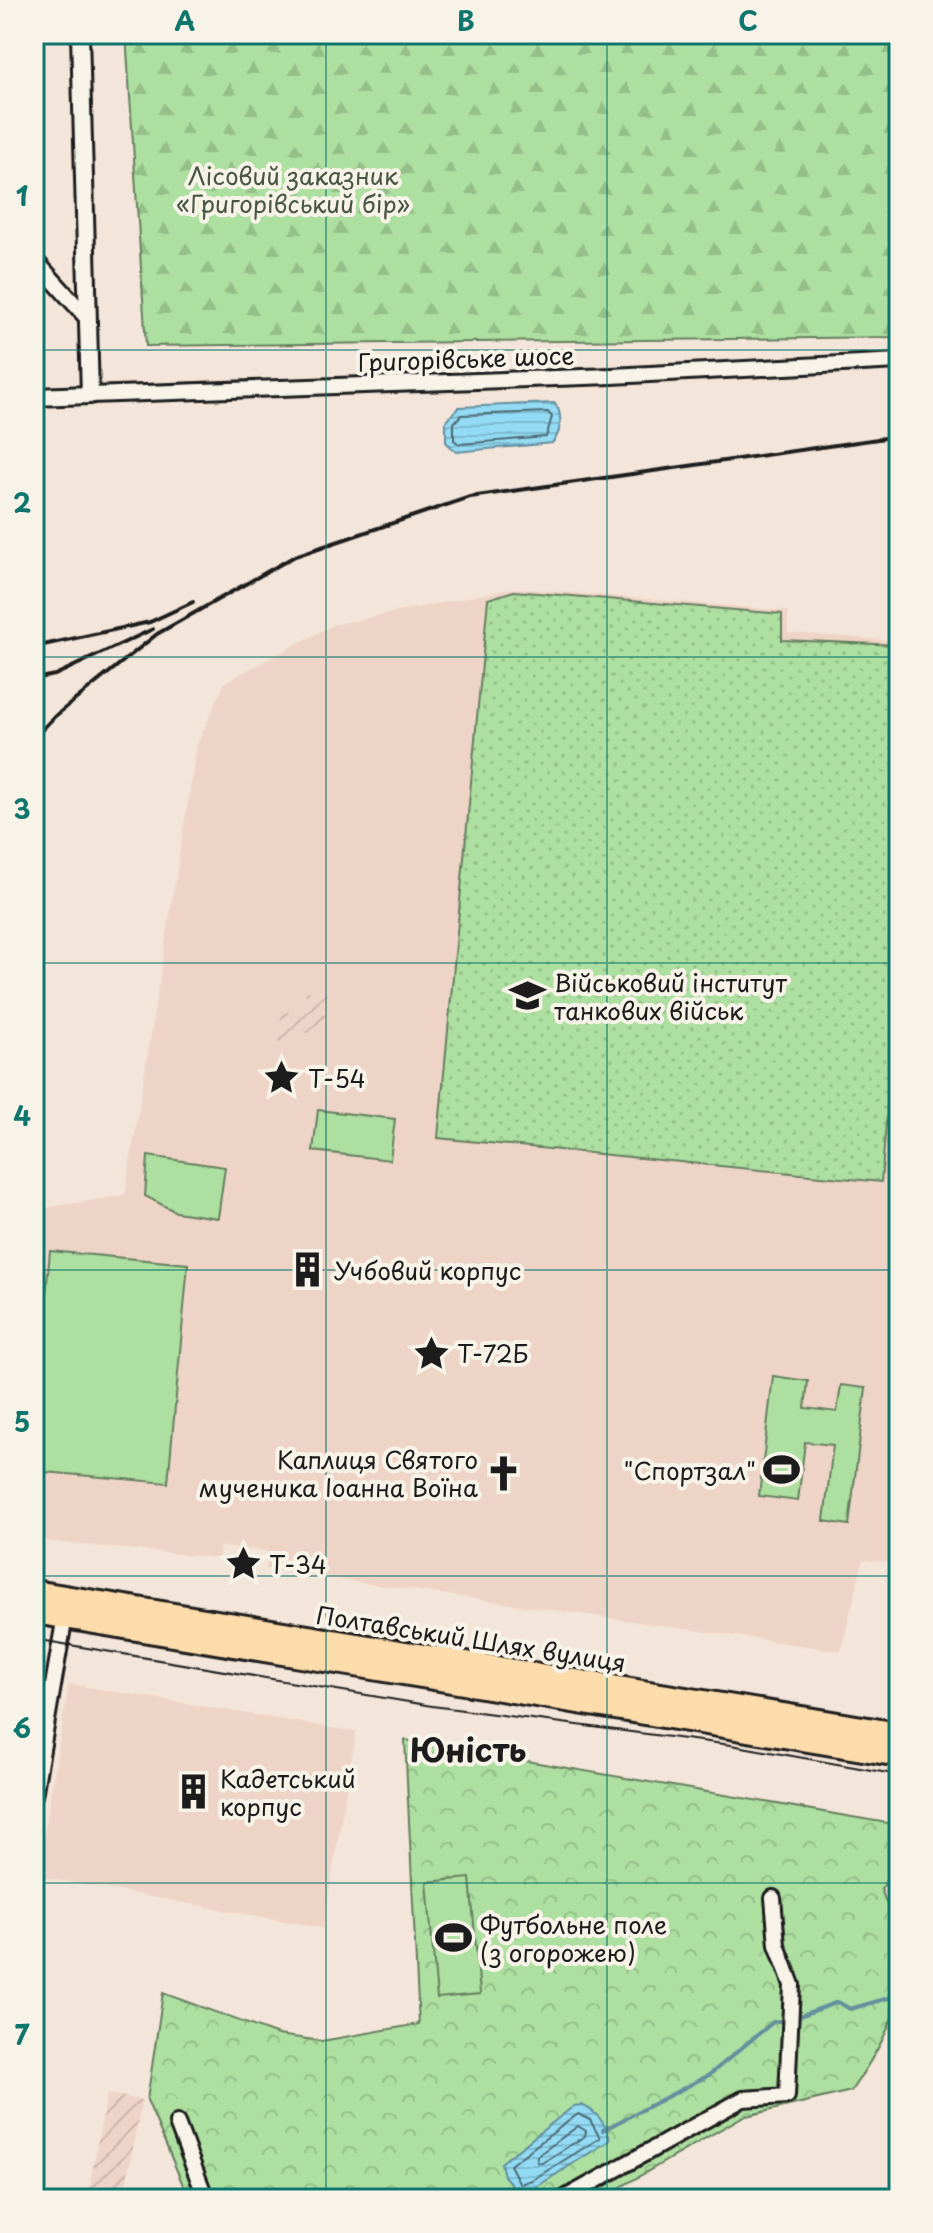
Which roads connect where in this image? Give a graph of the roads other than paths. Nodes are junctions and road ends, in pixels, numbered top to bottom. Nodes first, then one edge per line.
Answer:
1 (80, 34) edge
2 (34, 259) edge
3 (88, 319) junction
4 (899, 361) edge
5 (90, 395) junction
6 (34, 397) edge
7 (34, 1592) edge
8 (67, 1608) junction
9 (34, 1612) edge
10 (899, 1734) edge
11 (899, 1755) edge
12 (34, 1796) edge
13 (773, 1898) dead end
14 (177, 2123) dead end
15 (206, 2199) edge
16 (563, 2199) edge

1 - 3 street
2 - 3 street
3 - 5 street
4 - 5 street, Григорівське шосе
5 - 6 street, Григорівське шосе
7 - 8 main road, Полтавський Шлях вулиця
8 - 9 main road, Полтавський Шлях вулиця
8 - 10 main road, Полтавський Шлях вулиця
8 - 11 main road, Полтавський Шлях вулиця
8 - 12 street
13 - 16 street
14 - 15 street

